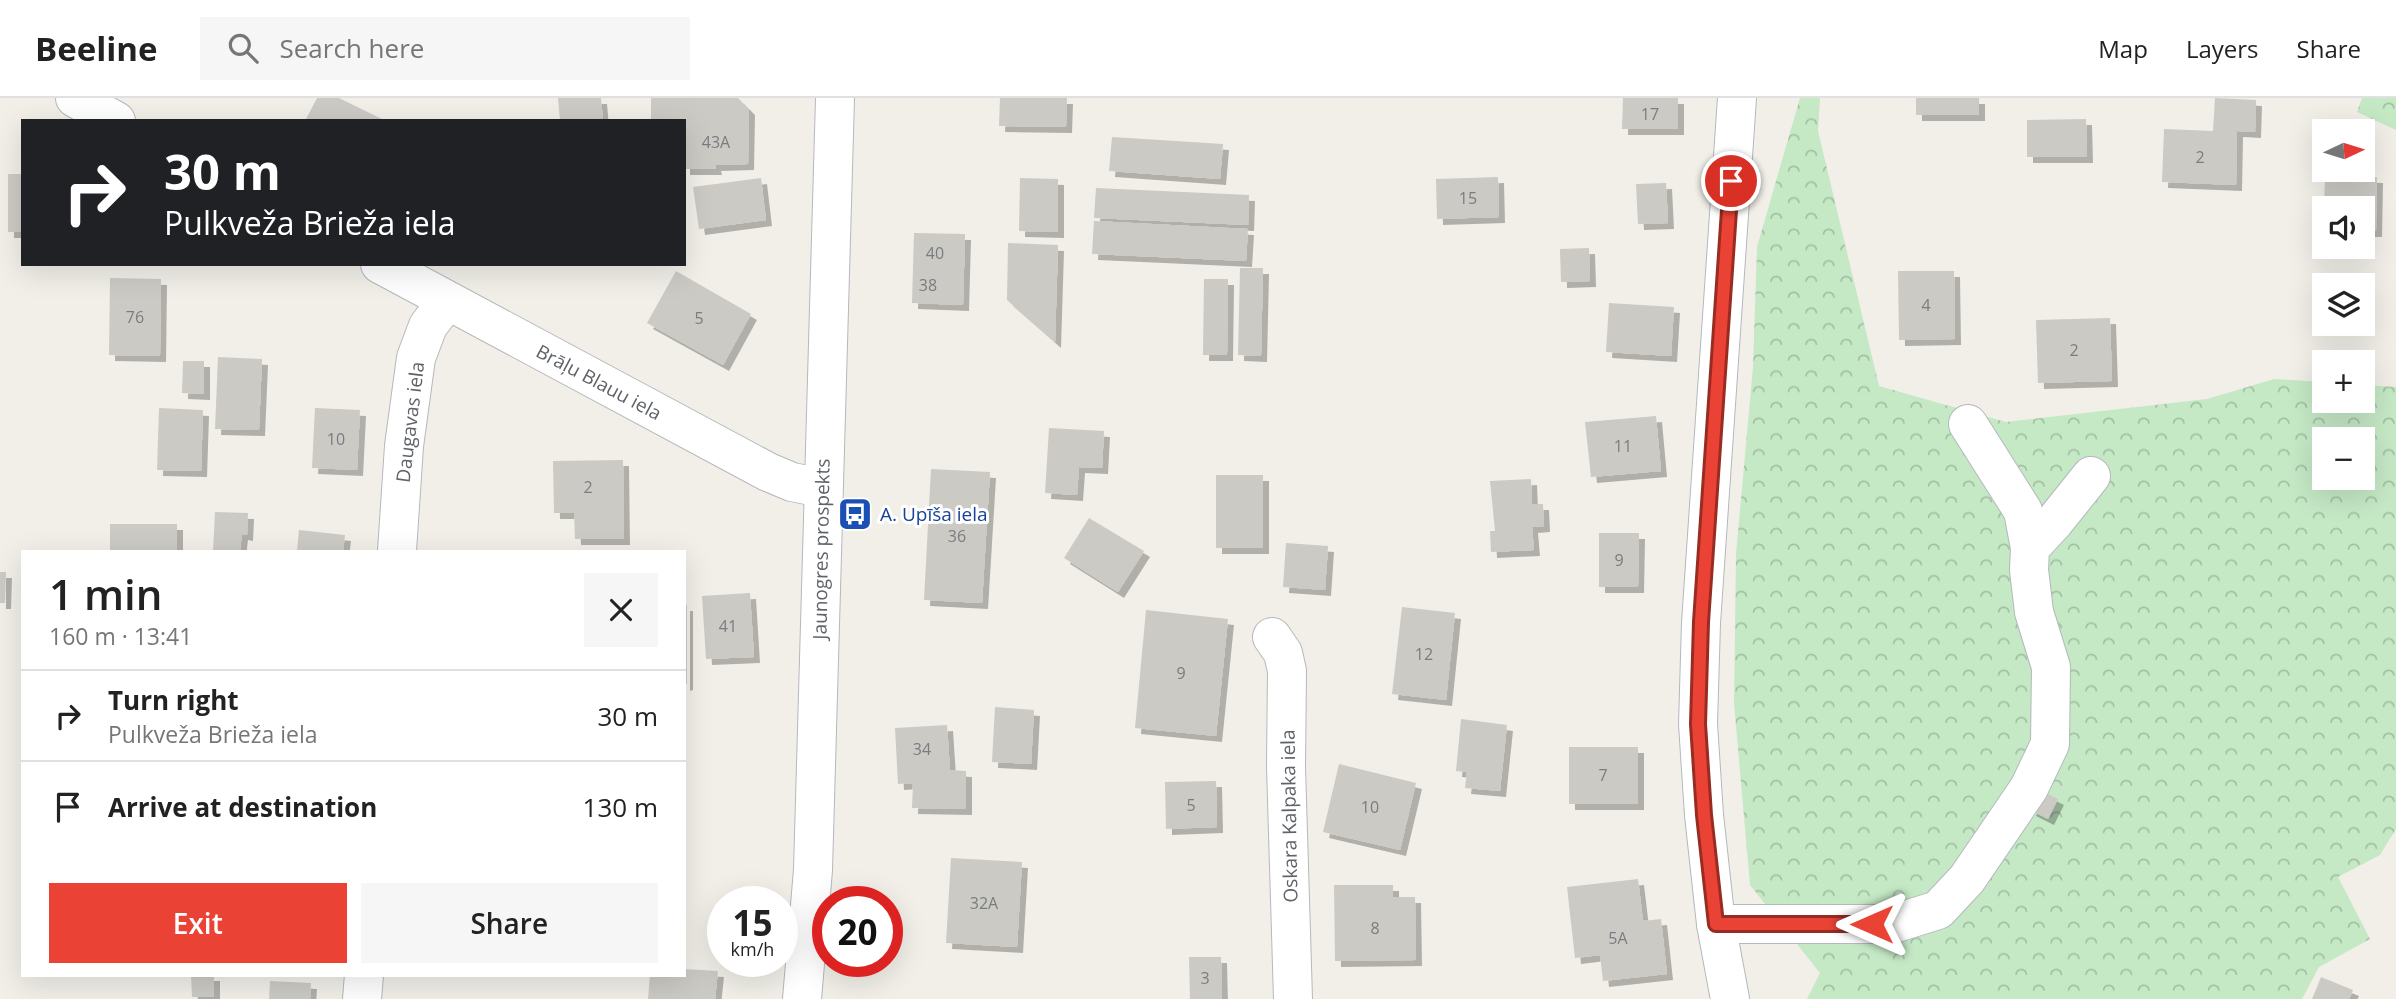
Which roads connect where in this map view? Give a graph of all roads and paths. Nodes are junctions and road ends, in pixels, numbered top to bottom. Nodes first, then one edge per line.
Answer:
1 (75, 98) edge
2 (835, 98) edge
3 (1737, 98) edge
4 (112, 119) edge
5 (384, 266) edge
6 (447, 301) junction
7 (1968, 424) dead end
8 (2091, 476) dead end
9 (822, 488) junction
10 (2030, 548) junction
11 (397, 550) edge
12 (1272, 637) dead end
13 (1716, 924) junction
14 (364, 977) edge
15 (362, 999) edge
16 (802, 999) edge
17 (1293, 999) edge
18 (1730, 999) edge

1 - 4 street
2 - 9 street, Jaunogres prospekts
3 - 13 street
5 - 6 street, Brāļu Blauu iela
6 - 9 street, Brāļu Blauu iela
6 - 11 street, Daugavas iela
7 - 10 street
8 - 10 street
9 - 16 street, Jaunogres prospekts
10 - 13 street
12 - 17 street, Oskara Kalpaka iela
13 - 18 street
14 - 15 street

